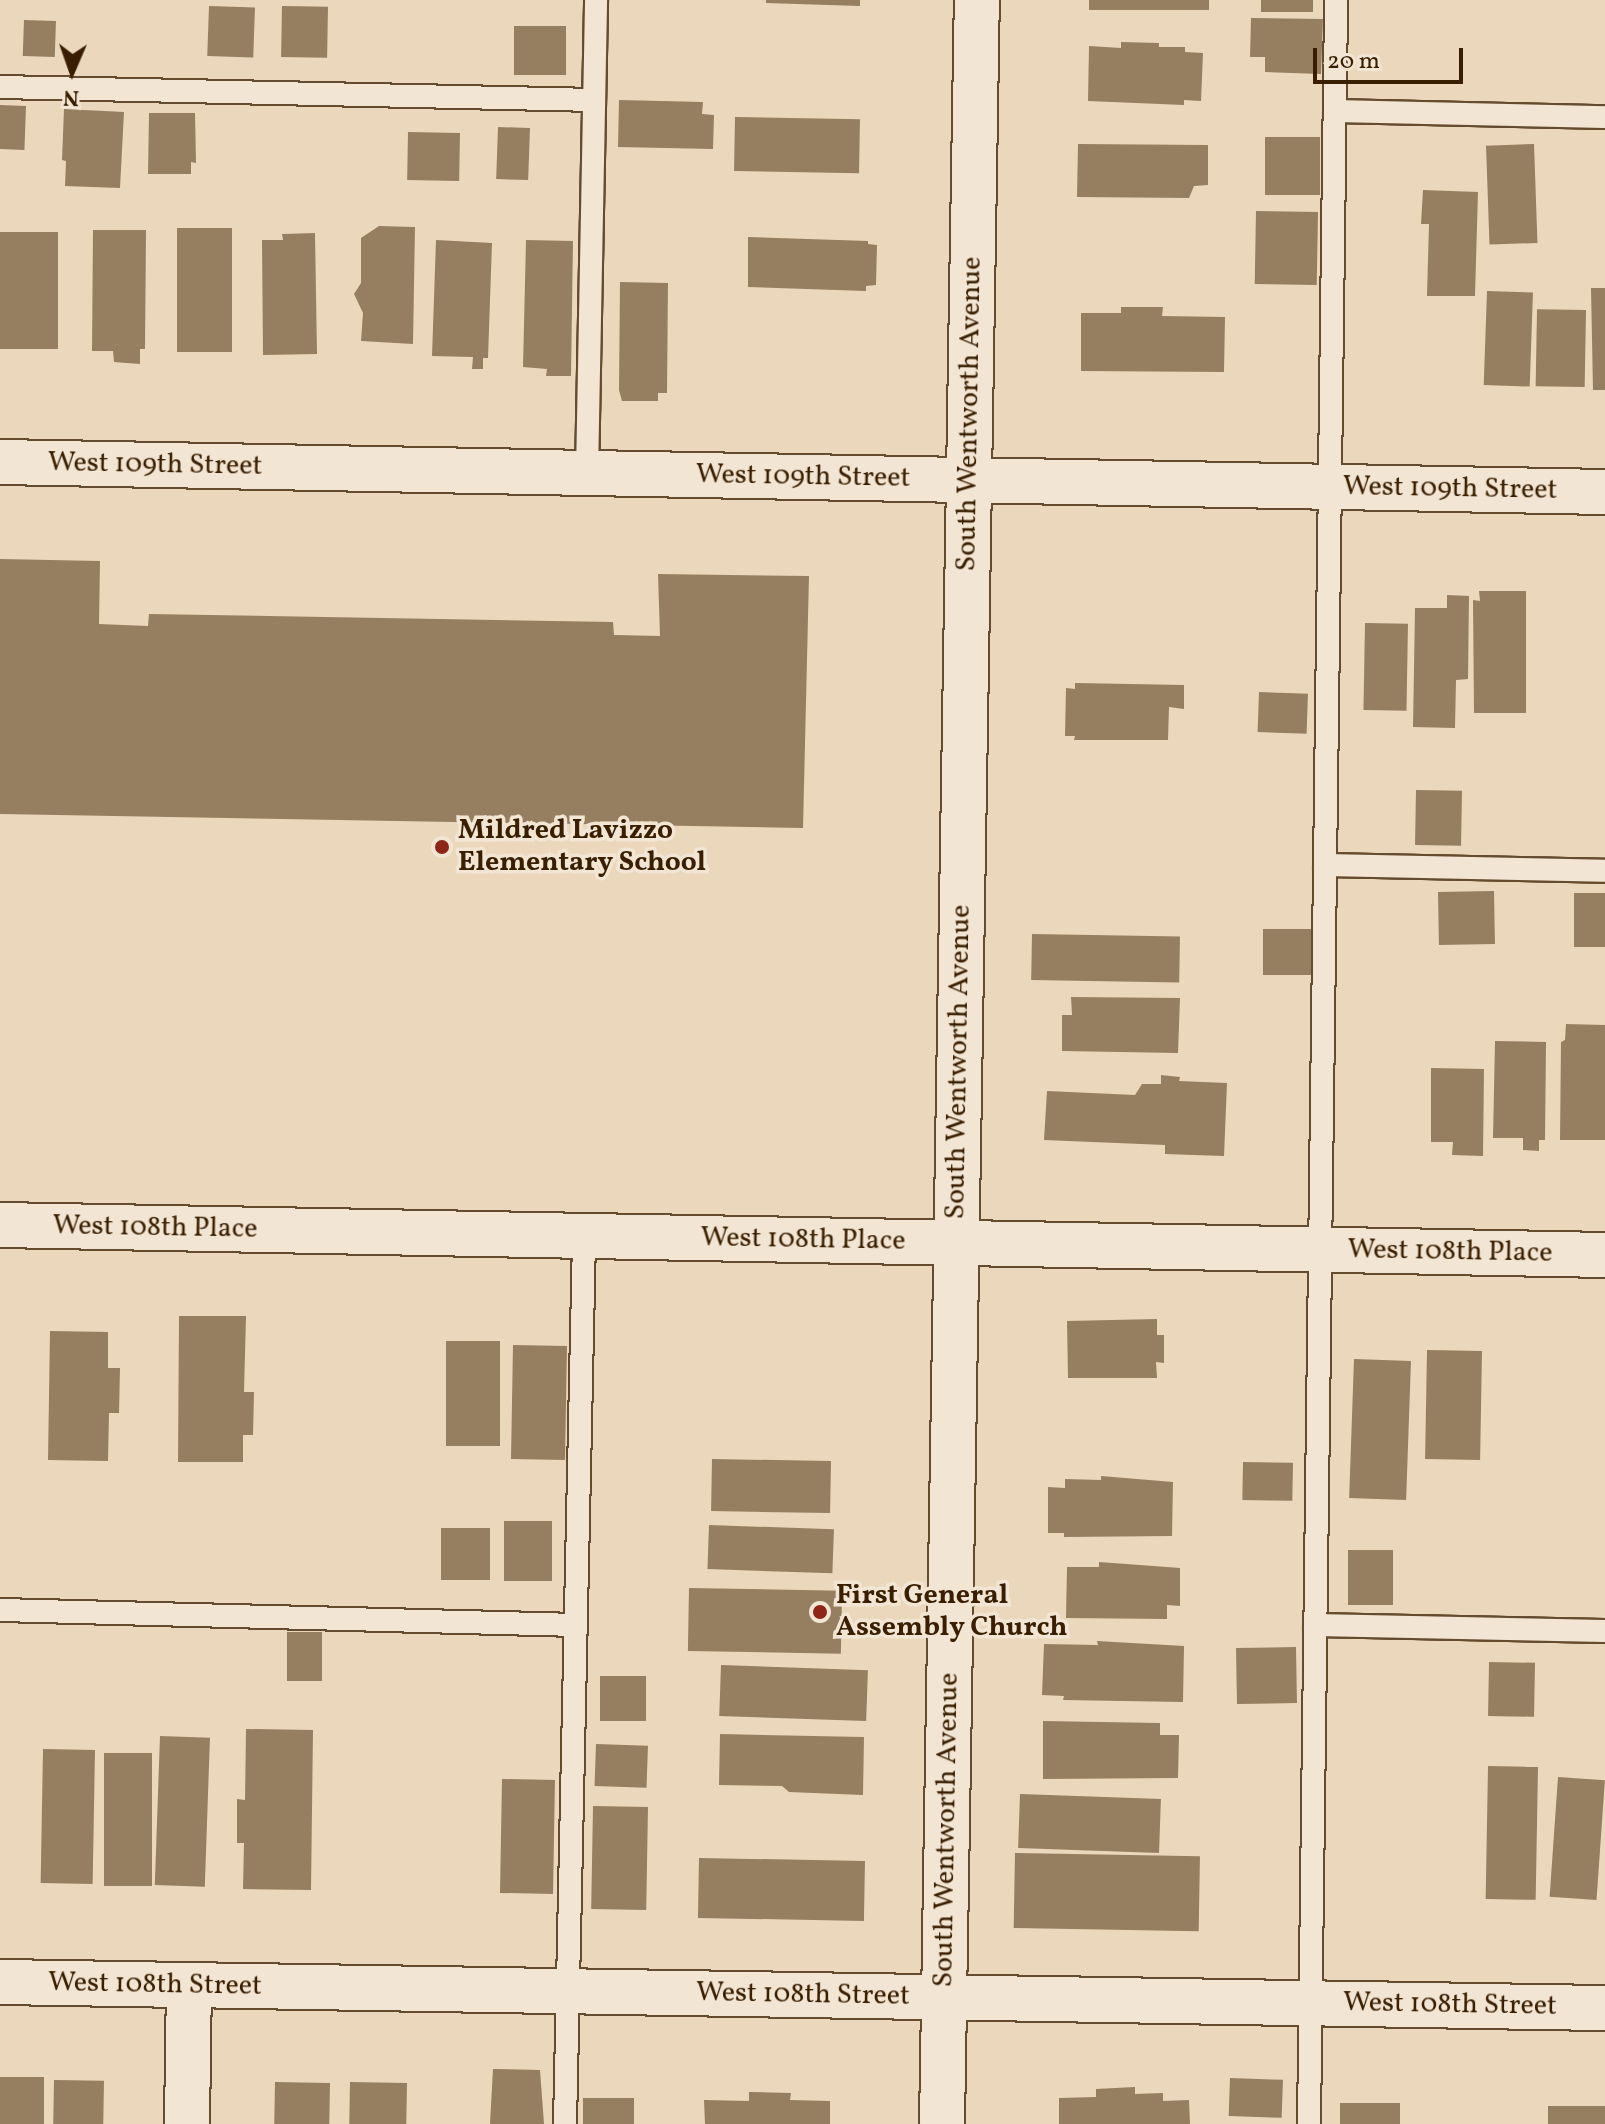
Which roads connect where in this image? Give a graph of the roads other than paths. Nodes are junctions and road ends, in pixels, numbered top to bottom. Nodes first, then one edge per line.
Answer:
1 (596, 0) edge
2 (977, 0) edge
3 (1336, 0) edge
4 (0, 87) edge
5 (594, 100) junction
6 (1335, 111) junction
7 (1605, 117) edge
8 (0, 462) edge
9 (587, 473) junction
10 (969, 480) junction
11 (1330, 487) junction
12 (1605, 492) edge
13 (1325, 865) junction
14 (1605, 871) edge
15 (0, 1225) edge
16 (584, 1236) junction
17 (956, 1243) junction
18 (1320, 1250) junction
19 (1605, 1255) edge
20 (0, 1610) edge
21 (576, 1625) junction
22 (1315, 1625) junction
23 (1605, 1631) edge
24 (0, 1982) edge
25 (189, 1985) junction
26 (568, 1991) junction
27 (944, 1997) junction
28 (1310, 2003) junction
29 (1605, 2008) edge
30 (187, 2124) edge
31 (565, 2124) edge
32 (942, 2124) edge
33 (1309, 2124) edge

1 - 5 lane
2 - 10 street, South Wentworth Avenue
3 - 6 lane
4 - 5 lane
5 - 9 lane
6 - 7 lane
6 - 11 lane
8 - 9 street, West 109th Street
9 - 10 street, West 109th Street
10 - 11 street, West 109th Street
10 - 17 street, South Wentworth Avenue
11 - 12 street, West 109th Street
11 - 13 lane
13 - 14 lane
13 - 18 lane
15 - 16 street, West 108th Place
16 - 17 street, West 108th Place
16 - 21 lane
17 - 18 street, West 108th Place
17 - 27 street, South Wentworth Avenue
18 - 19 street, West 108th Place
18 - 22 lane
20 - 21 lane
21 - 26 lane
22 - 23 lane
22 - 28 lane
24 - 25 street, West 108th Street
25 - 26 street, West 108th Street
25 - 30 street
26 - 27 street, West 108th Street
26 - 31 lane
27 - 28 street, West 108th Street
27 - 32 street, South Wentworth Avenue
28 - 29 street, West 108th Street
28 - 33 lane

